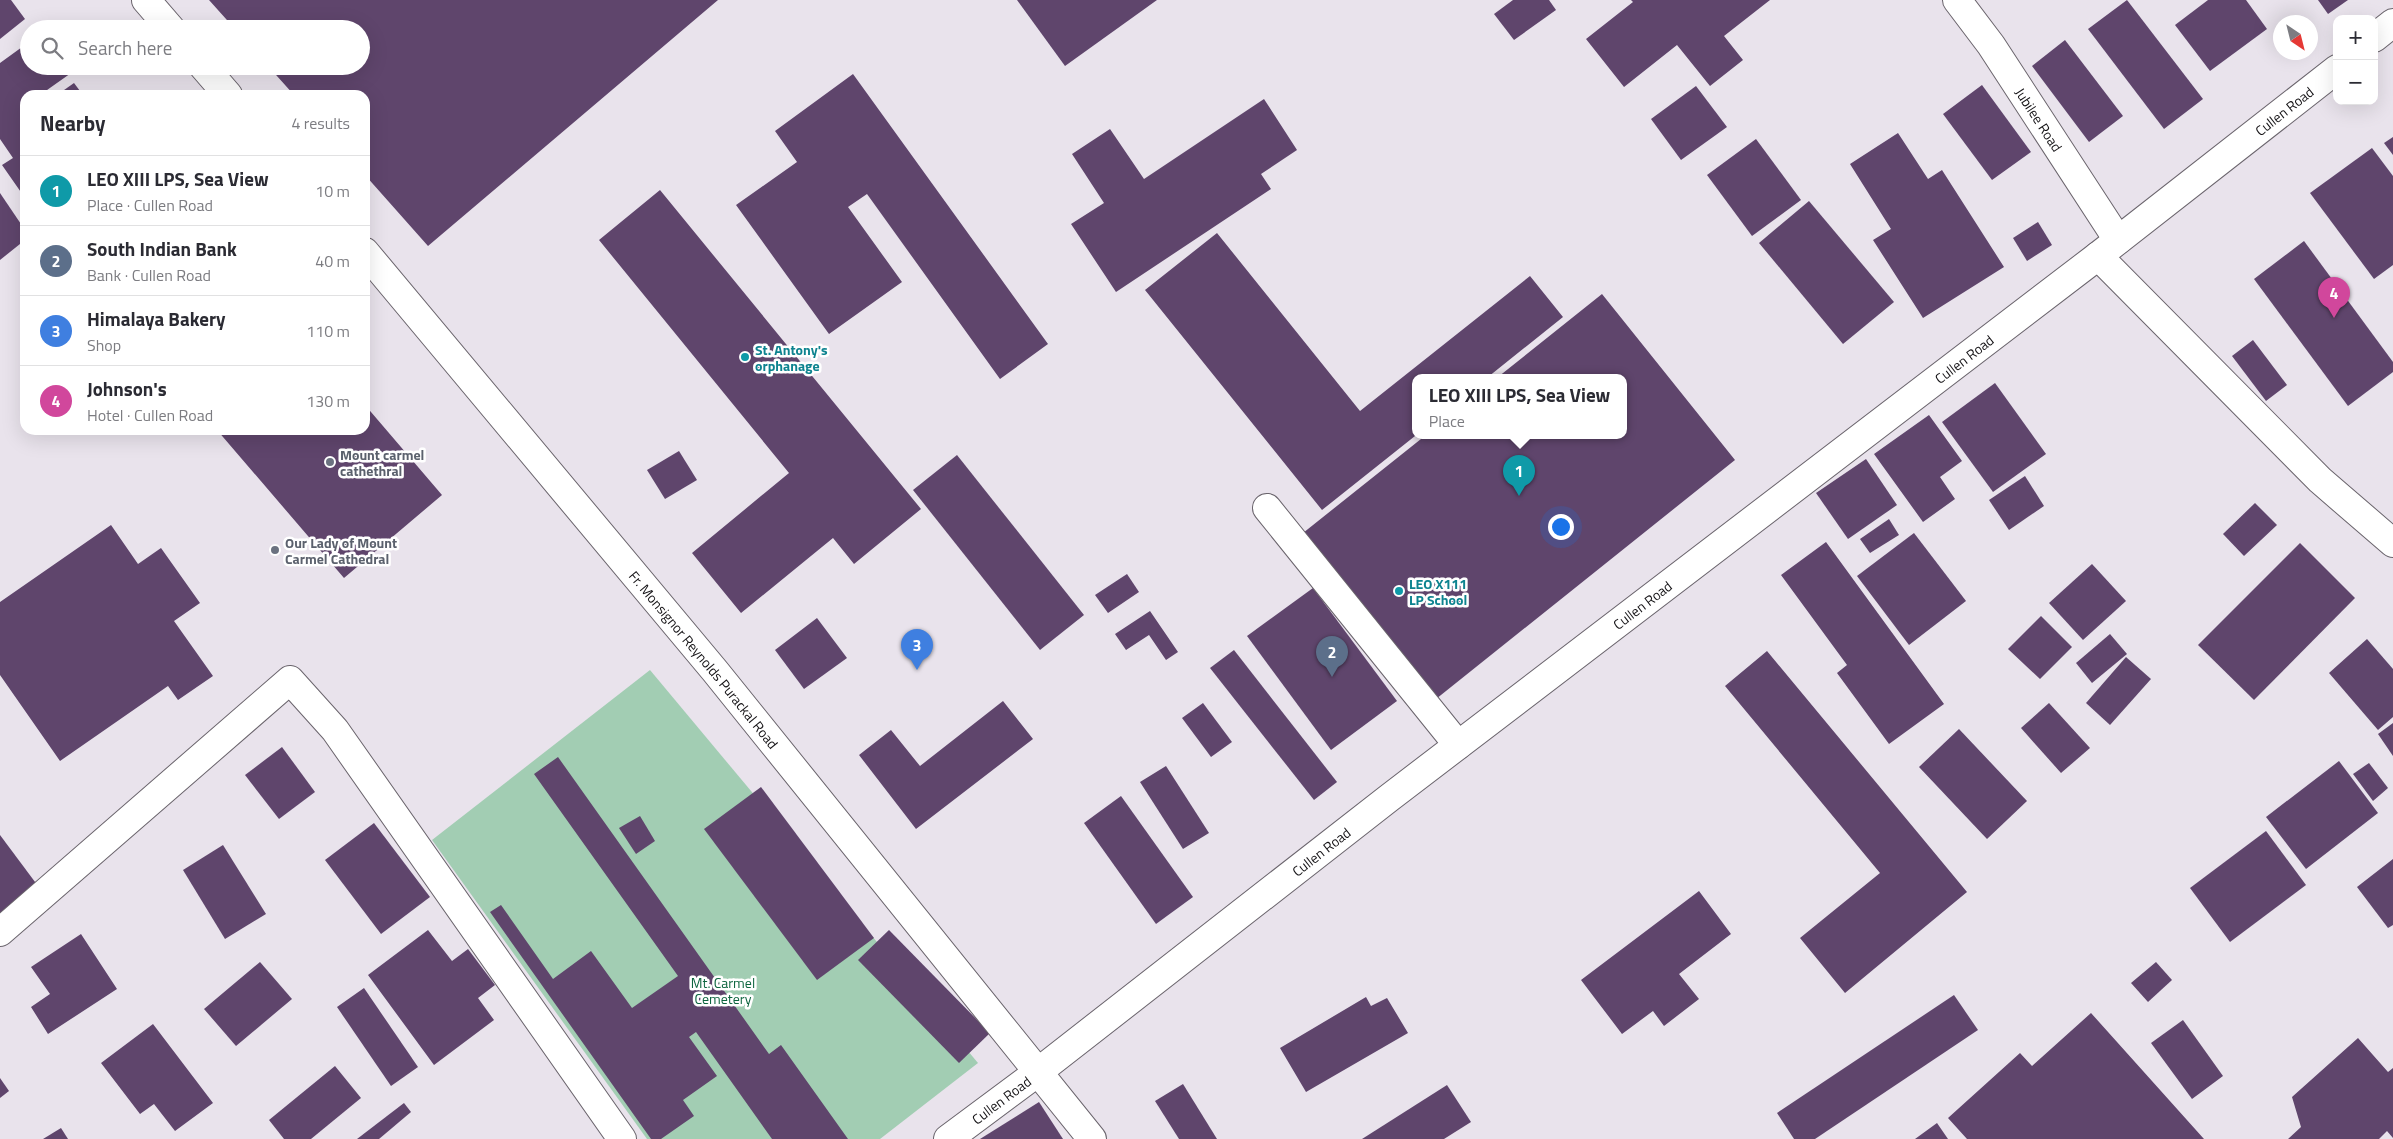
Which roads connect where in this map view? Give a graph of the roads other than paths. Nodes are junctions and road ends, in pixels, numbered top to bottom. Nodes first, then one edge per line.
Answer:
1 (146, 0) edge
2 (1957, 0) edge
3 (163, 20) edge
4 (2393, 23) edge
5 (2378, 35) edge
6 (2333, 72) edge
7 (211, 75) edge
8 (224, 90) edge
9 (2108, 248) junction
10 (370, 258) edge
11 (1267, 508) dead end
12 (2393, 543) edge
13 (1458, 745) junction
14 (0, 932) edge
15 (1038, 1072) junction
16 (622, 1139) edge
17 (948, 1139) edge
18 (1092, 1139) edge

1 - 3 main road
2 - 9 main road, Jubilee Road
4 - 5 main road
6 - 9 main road, Cullen Road
7 - 8 main road
9 - 12 main road, Jubilee Road
9 - 13 main road, Cullen Road
10 - 15 main road, Fr. Monsignor Reynolds Purackal Road
11 - 13 main road
13 - 15 main road, Cullen Road
14 - 16 main road
15 - 17 main road, Cullen Road
15 - 18 main road, Fr. Monsignor Reynolds Purackal Road

